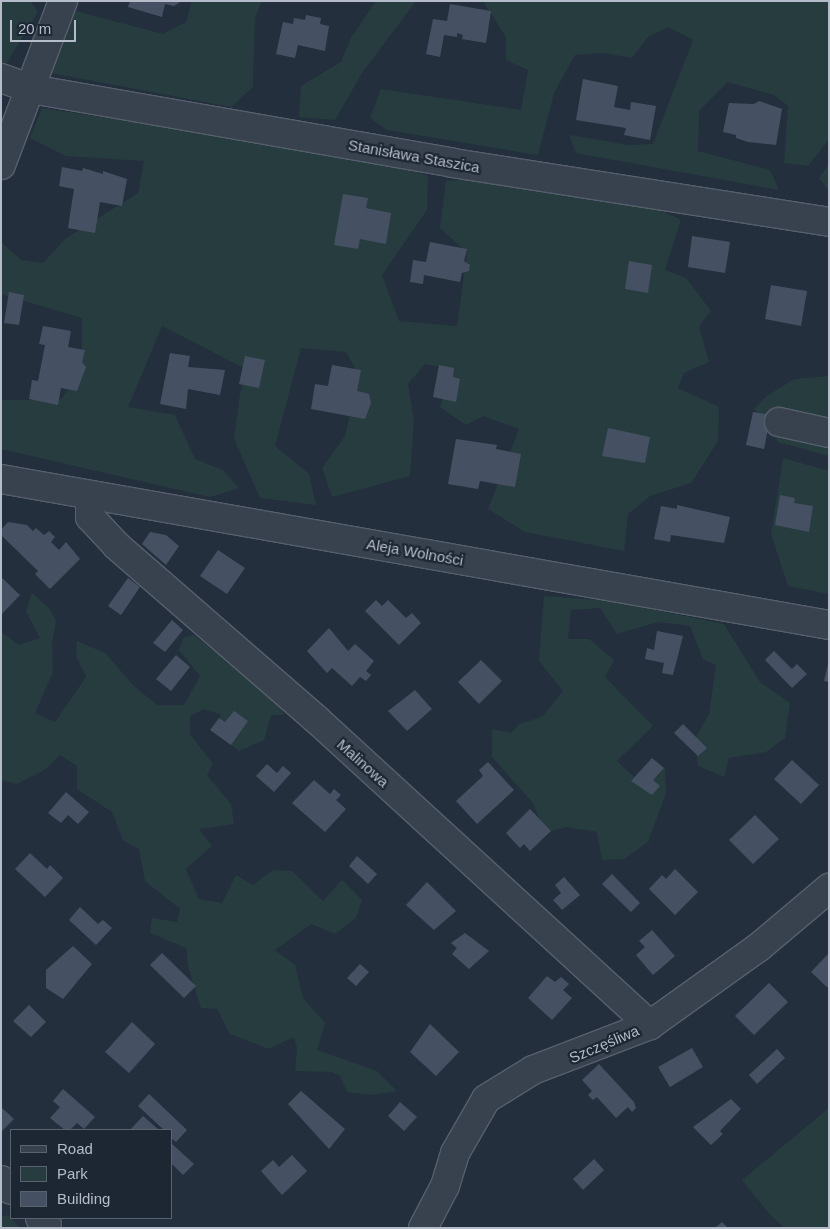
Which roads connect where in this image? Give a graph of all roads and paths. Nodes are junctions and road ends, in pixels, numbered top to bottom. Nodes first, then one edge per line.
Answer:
1 (63, 1) edge
2 (1, 78) edge
3 (31, 89) junction
4 (1, 165) edge
5 (829, 222) edge
6 (779, 422) dead end
7 (829, 433) edge
8 (1, 479) edge
9 (90, 496) junction
10 (829, 625) edge
11 (829, 888) edge
12 (650, 1025) junction
13 (1, 1180) edge
14 (10, 1189) edge
15 (423, 1228) edge

1 - 3 street
2 - 3 street, Stanisława Staszica
3 - 4 street
3 - 5 street, Stanisława Staszica
6 - 7 street
8 - 9 street, Aleja Wolności
9 - 10 street, Aleja Wolności
9 - 12 street, Malinowa
11 - 12 street, Szczęśliwa
12 - 15 street, Szczęśliwa
13 - 14 street

